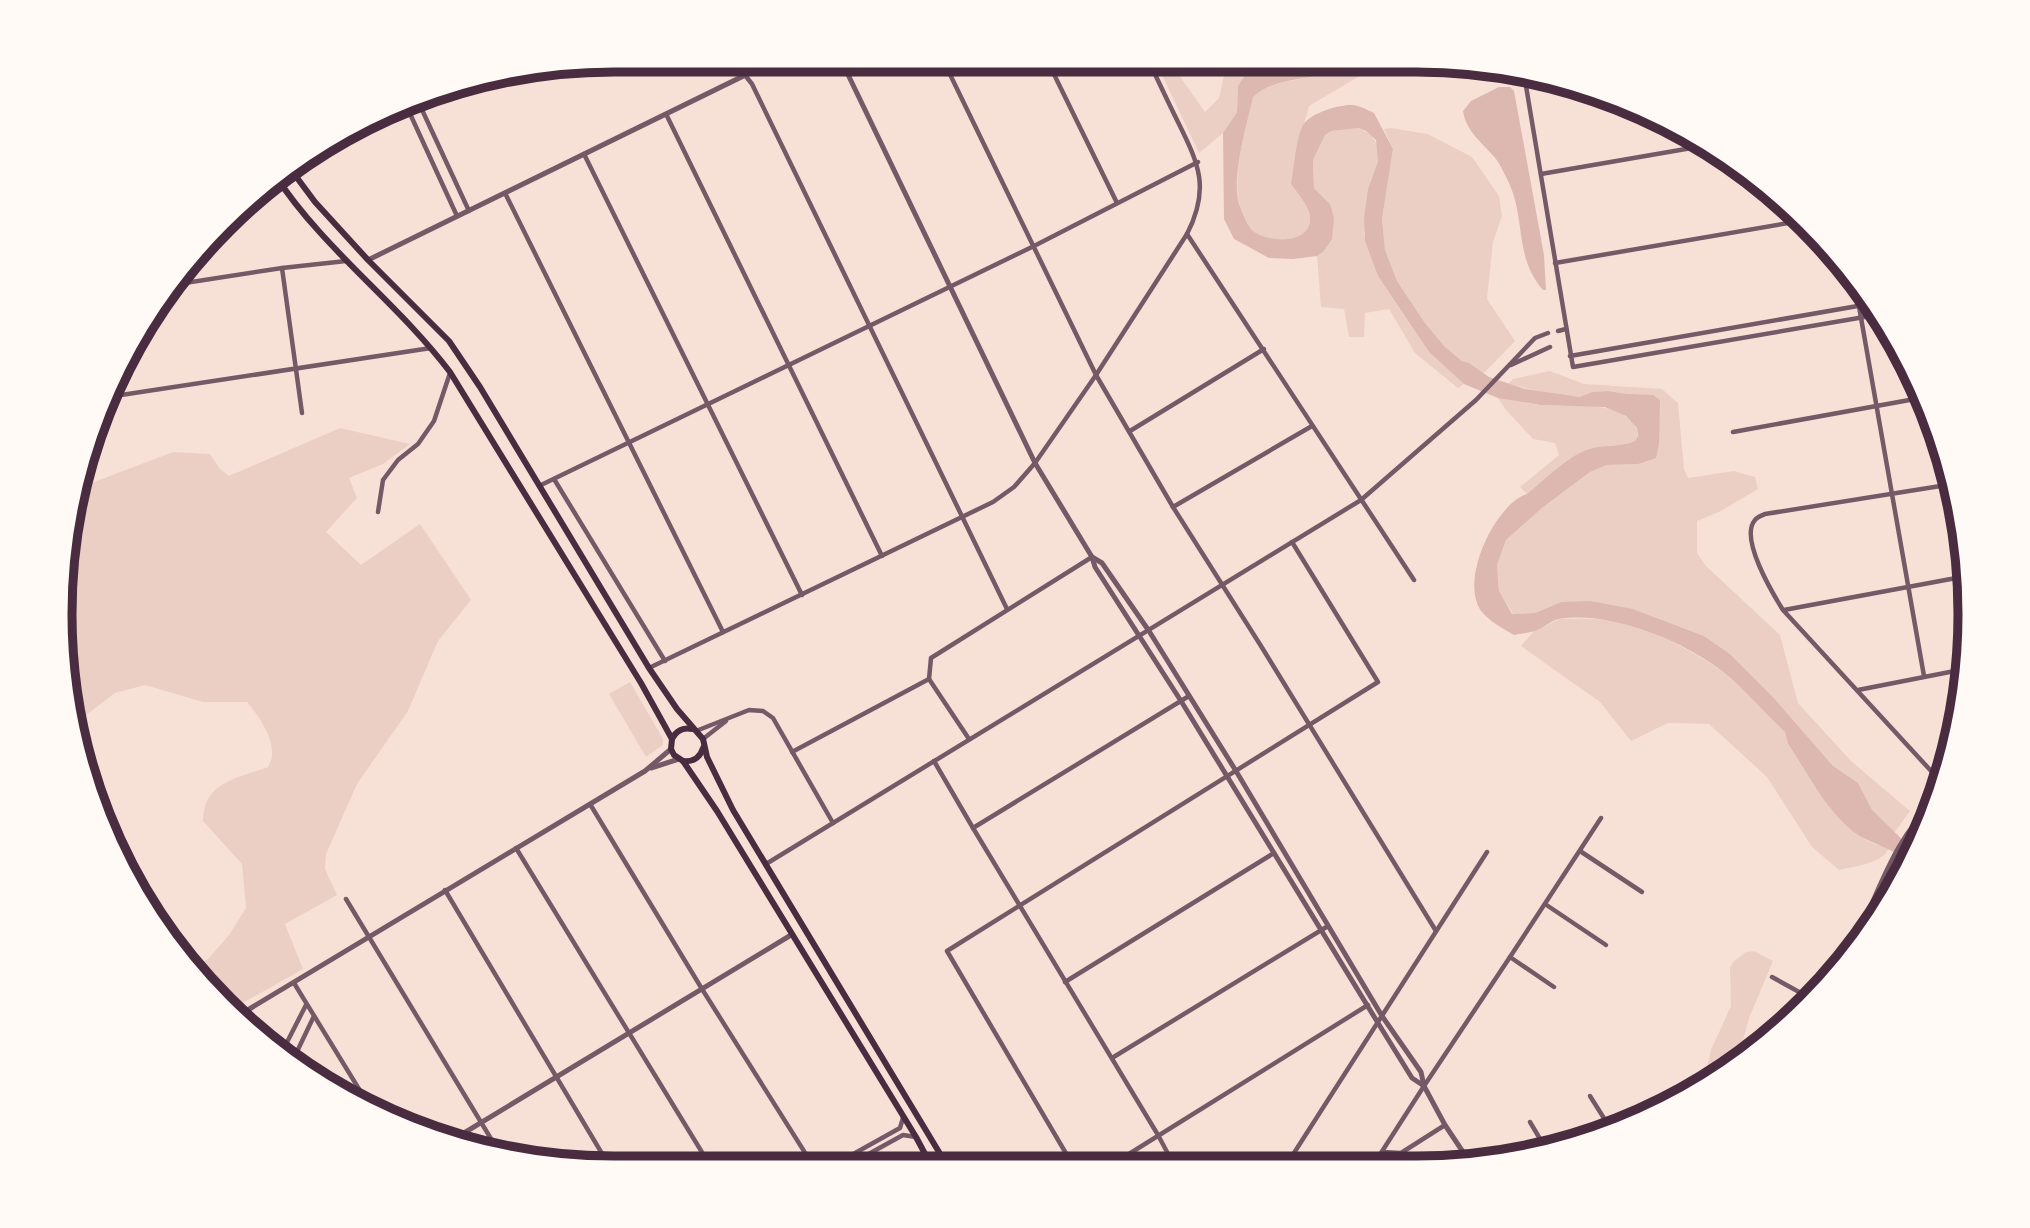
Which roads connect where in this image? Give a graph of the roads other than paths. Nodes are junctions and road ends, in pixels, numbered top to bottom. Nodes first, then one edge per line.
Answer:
1 (742, 72) edge
2 (750, 72) edge
3 (847, 72) edge
4 (949, 72) edge
5 (1053, 72) edge
6 (1154, 72) edge
7 (744, 75) junction
8 (1533, 85) edge
9 (421, 108) edge
10 (409, 112) edge
11 (666, 114) junction
12 (425, 115) junction
13 (413, 121) junction
14 (428, 123) junction
15 (417, 128) junction
16 (1693, 148) edge
17 (584, 154) junction
18 (1198, 162) junction
19 (1541, 174) junction
20 (295, 176) edge
21 (282, 185) edge
22 (505, 193) junction
23 (1117, 203) junction
24 (469, 211) junction
25 (457, 216) junction
26 (1791, 223) edge
27 (1187, 234) junction
28 (1034, 246) junction
29 (368, 260) junction
30 (346, 261) junction
31 (1555, 263) junction
32 (282, 268) junction
33 (185, 283) edge
34 (950, 287) junction
35 (1858, 301) edge
36 (1859, 306) junction
37 (1869, 316) edge
38 (1861, 318) junction
39 (870, 326) junction
40 (1566, 330) junction
41 (1558, 331) dead end
42 (1548, 333) dead end
43 (1691, 335) junction
44 (1568, 340) junction
45 (1560, 343) dead end
46 (1693, 346) junction
47 (1550, 347) dead end
48 (432, 348) junction
49 (1264, 349) junction
50 (1570, 356) junction
51 (789, 365) junction
52 (296, 367) junction
53 (1508, 368) junction
54 (450, 372) junction
55 (1096, 375) junction
56 (118, 395) edge
57 (1914, 399) edge
58 (708, 404) junction
59 (1877, 406) junction
60 (302, 413) dead end
61 (1312, 426) junction
62 (1130, 431) junction
63 (1733, 432) dead end
64 (629, 442) junction
65 (1035, 463) junction
66 (554, 479) junction
67 (539, 486) junction
68 (1943, 486) edge
69 (1892, 495) junction
70 (1361, 500) junction
71 (1173, 507) junction
72 (377, 512) dead end
73 (963, 516) junction
74 (1292, 542) junction
75 (882, 556) junction
76 (1092, 557) junction
77 (1957, 578) edge
78 (1414, 580) dead end
79 (1222, 585) junction
80 (1908, 586) junction
81 (802, 595) junction
82 (1007, 609) junction
83 (1783, 610) junction
84 (1149, 631) junction
85 (723, 632) junction
86 (1140, 636) junction
87 (665, 661) junction
88 (649, 668) junction
89 (1955, 671) edge
90 (1924, 676) junction
91 (929, 679) junction
92 (1858, 691) junction
93 (1189, 696) junction
94 (1181, 701) junction
95 (730, 718) junction
96 (1310, 726) junction
97 (695, 730) junction
98 (671, 739) junction
99 (703, 739) junction
100 (969, 739) junction
101 (704, 748) junction
102 (671, 749) junction
103 (792, 752) junction
104 (681, 760) junction
105 (934, 761) junction
106 (645, 771) junction
107 (1236, 771) junction
108 (1934, 772) edge
109 (1228, 776) junction
110 (590, 803) junction
111 (1919, 817) edge
112 (1601, 818) dead end
113 (833, 823) junction
114 (973, 828) junction
115 (516, 847) junction
116 (1580, 851) junction
117 (1487, 852) dead end
118 (1274, 853) junction
119 (766, 863) junction
120 (445, 890) junction
121 (1642, 892) dead end
122 (346, 899) dead end
123 (1545, 904) junction
124 (1020, 905) junction
125 (1871, 908) edge
126 (1328, 926) junction
127 (1321, 931) junction
128 (1436, 931) junction
129 (791, 935) junction
130 (370, 938) junction
131 (1606, 946) dead end
132 (1510, 957) junction
133 (1772, 977) dead end
134 (1065, 982) junction
135 (294, 983) junction
136 (1555, 987) dead end
137 (702, 989) junction
138 (1802, 994) edge
139 (306, 1004) junction
140 (1370, 1004) junction
141 (245, 1011) edge
142 (314, 1016) junction
143 (1382, 1016) junction
144 (1377, 1023) junction
145 (629, 1033) junction
146 (285, 1045) edge
147 (296, 1053) edge
148 (1112, 1058) junction
149 (556, 1077) junction
150 (1424, 1086) junction
151 (362, 1094) edge
152 (1590, 1096) dead end
153 (904, 1118) junction
154 (1606, 1121) edge
155 (481, 1122) junction
156 (1530, 1122) dead end
157 (1445, 1125) junction
158 (462, 1134) edge
159 (1158, 1135) junction
160 (916, 1137) junction
161 (1542, 1141) edge
162 (493, 1143) edge
163 (1382, 1152) junction
164 (1464, 1154) edge
165 (603, 1156) edge
166 (704, 1156) edge
167 (807, 1156) edge
168 (850, 1156) edge
169 (865, 1156) edge
170 (926, 1156) edge
171 (941, 1156) edge
172 (1068, 1156) edge
173 (1125, 1156) edge
174 (1169, 1156) edge
175 (1292, 1156) edge
176 (1379, 1156) edge

1 - 7 street
2 - 7 street
3 - 34 street
4 - 28 street
5 - 23 street
6 - 18 street
7 - 11 street
7 - 39 street
8 - 19 street
9 - 12 street
10 - 13 street
11 - 17 street
11 - 51 street
12 - 13 street
12 - 14 street
13 - 15 street
14 - 15 street
14 - 24 street
15 - 25 street
16 - 19 street
17 - 22 street
17 - 58 street
18 - 23 street
18 - 27 street
19 - 31 street
20 - 29 main road
21 - 30 main road
22 - 24 street
22 - 64 street
23 - 28 street
24 - 25 street
25 - 29 street
26 - 31 street
27 - 49 street
27 - 55 street
28 - 34 street
28 - 55 street
29 - 67 main road
30 - 32 street
30 - 48 main road
31 - 40 street
32 - 33 street
32 - 52 street
34 - 39 street
34 - 65 street
35 - 36 street
36 - 38 street
36 - 43 street
37 - 38 street
38 - 46 street
38 - 59 street
39 - 51 street
39 - 73 street
40 - 41 street
40 - 44 street
42 - 53 street
43 - 46 street
43 - 50 street
44 - 45 street
44 - 50 street
46 - 50 street
47 - 53 street
48 - 52 street
48 - 54 main road
49 - 61 street
49 - 62 street
51 - 58 street
51 - 75 street
52 - 56 street
52 - 60 street
53 - 70 street
54 - 72 street
54 - 98 main road
55 - 62 street
55 - 65 street
57 - 59 street
58 - 64 street
58 - 81 street
59 - 63 street
59 - 69 street
61 - 70 street
61 - 71 street
62 - 71 street
64 - 66 street
64 - 85 street
65 - 73 street
65 - 76 street
66 - 67 street
66 - 87 street
67 - 88 main road
68 - 69 street
69 - 80 street
69 - 83 street
70 - 74 street
70 - 78 street
71 - 79 street
73 - 75 street
73 - 82 street
74 - 79 street
74 - 96 street
75 - 81 street
76 - 82 street
76 - 84 street
76 - 86 street
77 - 80 street
79 - 84 street
79 - 96 street
80 - 83 street
80 - 90 street
81 - 85 street
82 - 91 street
83 - 92 street
84 - 86 street
84 - 93 street
85 - 87 street
86 - 94 street
86 - 100 street
87 - 88 street
88 - 97 main road
89 - 90 street
90 - 92 street
91 - 100 street
91 - 103 street
92 - 108 street
93 - 94 street
93 - 107 street
94 - 109 street
94 - 114 street
95 - 97 street
95 - 99 street
95 - 103 street
96 - 107 street
96 - 128 street
97 - 98 main road
97 - 99 main road
98 - 102 main road
99 - 101 main road
100 - 105 street
101 - 104 main road
101 - 119 main road
102 - 104 main road
102 - 106 street
103 - 113 street
104 - 106 street
104 - 129 main road
105 - 113 street
105 - 114 street
106 - 110 street
107 - 109 street
107 - 126 street
109 - 118 street
109 - 124 street
110 - 115 street
110 - 137 street
111 - 125 street
112 - 116 street
113 - 119 street
114 - 124 street
115 - 120 street
115 - 145 street
116 - 121 street
116 - 123 street
117 - 128 street
118 - 127 street
118 - 134 street
119 - 171 main road
120 - 130 street
120 - 149 street
122 - 130 street
123 - 131 street
123 - 132 street
124 - 134 street
124 - 172 street
126 - 127 street
126 - 140 street
127 - 140 street
127 - 148 street
128 - 143 street
129 - 137 street
129 - 153 main road
130 - 135 street
130 - 155 street
132 - 136 street
132 - 150 street
133 - 138 street
134 - 148 street
135 - 139 street
135 - 141 street
137 - 145 street
137 - 167 street
139 - 142 street
139 - 146 street
140 - 143 street
140 - 144 street
140 - 159 street
142 - 147 street
142 - 151 street
143 - 144 street
143 - 150 street
144 - 150 street
144 - 175 street
145 - 149 street
145 - 166 street
148 - 159 street
149 - 155 street
149 - 165 street
150 - 157 street
150 - 163 street
152 - 154 street
153 - 160 main road
153 - 168 street
155 - 158 street
155 - 162 street
156 - 161 street
157 - 163 street
157 - 164 street
159 - 173 street
159 - 174 street
160 - 169 street
160 - 170 main road
163 - 176 street

